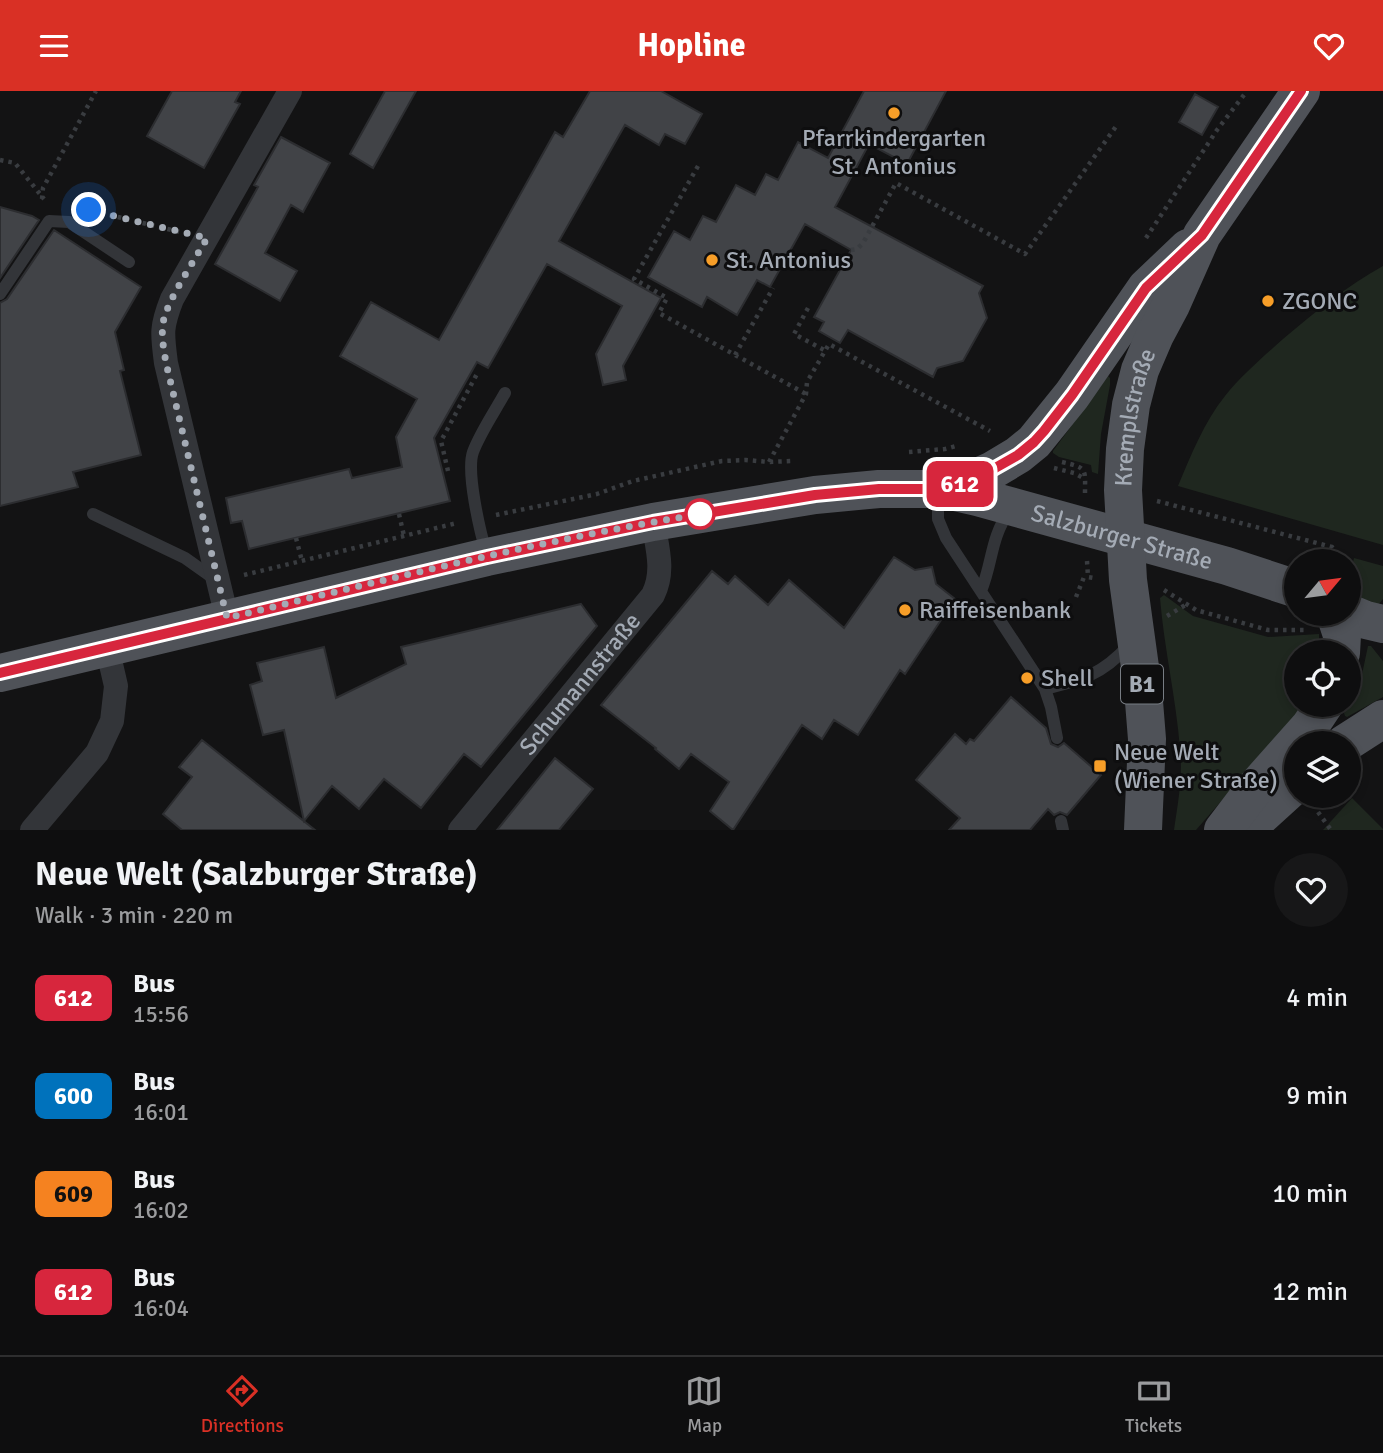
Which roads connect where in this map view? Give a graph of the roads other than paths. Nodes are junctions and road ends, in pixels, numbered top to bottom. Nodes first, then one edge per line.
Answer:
1 (290, 91) edge
2 (1301, 91) edge
3 (1202, 235) junction
4 (129, 262) dead end
5 (0, 294) edge
6 (505, 393) dead end
7 (940, 489) junction
8 (1013, 507) junction
9 (93, 514) dead end
10 (653, 522) junction
11 (1126, 539) junction
12 (487, 557) junction
13 (218, 581) junction
14 (1284, 585) edge
15 (981, 591) junction
16 (227, 618) junction
17 (1383, 624) edge
18 (1342, 629) edge
19 (1147, 630) junction
20 (107, 647) junction
21 (0, 673) edge
22 (1045, 689) junction
23 (1316, 717) edge
24 (1383, 719) edge
25 (1361, 733) edge
26 (1058, 737) dead end
27 (1287, 808) edge
28 (32, 830) edge
29 (460, 830) edge
30 (1143, 830) edge
31 (1223, 830) edge
32 (1244, 830) edge

1 - 13 street
2 - 3 main road, Kremplstraße
3 - 7 main road
3 - 11 main road, Kremplstraße
4 - 5 lane
6 - 12 lane
7 - 8 main road, Salzburger Straße
7 - 10 main road, Salzburger Straße
7 - 15 lane
8 - 11 main road, Salzburger Straße
8 - 15 lane
9 - 13 lane
10 - 12 main road, Salzburger Straße
10 - 29 street, Schumannstraße
11 - 14 main road, Salzburger Straße
11 - 19 main road, Kremplstraße / B1
12 - 16 main road, Salzburger Straße
13 - 16 street
15 - 22 lane
16 - 20 main road, Salzburger Straße
17 - 18 main road
19 - 22 lane
19 - 30 main road, Kremplstraße / B1
20 - 21 main road, Salzburger Straße
20 - 28 street
22 - 26 lane
23 - 31 main road
24 - 25 main road
27 - 32 main road

